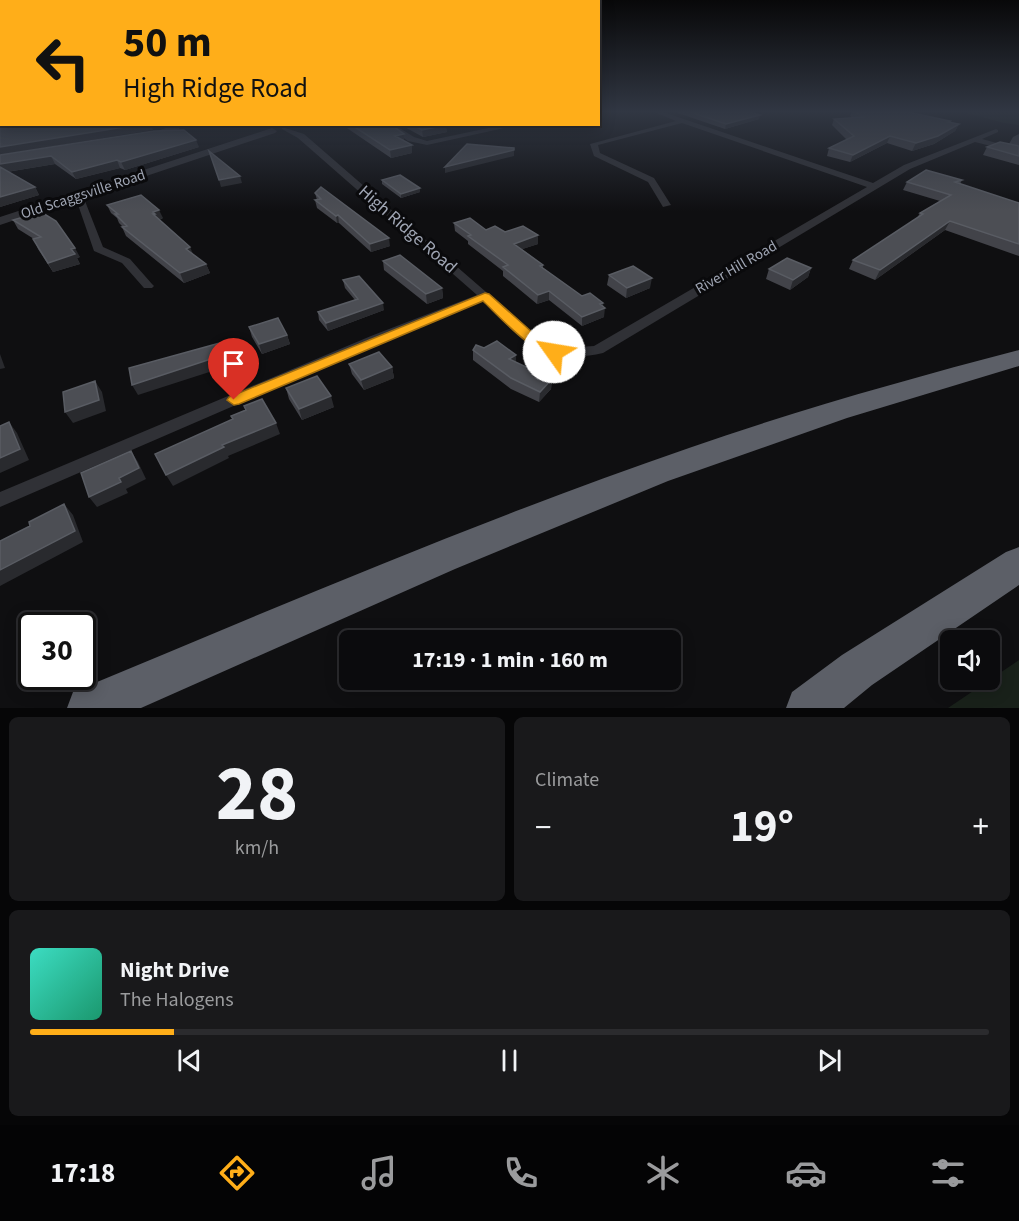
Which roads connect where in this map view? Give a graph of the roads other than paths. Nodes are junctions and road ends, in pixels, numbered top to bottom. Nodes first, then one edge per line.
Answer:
1 (226, 145) edge
2 (311, 145) edge
3 (594, 145) edge
4 (752, 145) edge
5 (963, 145) edge
6 (996, 145) edge
7 (1019, 151) edge
8 (875, 187) junction
9 (79, 196) junction
10 (666, 206) dead end
11 (0, 221) edge
12 (148, 286) dead end
13 (485, 296) junction
14 (1019, 358) edge
15 (0, 500) edge
16 (1019, 564) edge
17 (89, 708) edge
18 (808, 708) edge

1 - 9 street, Old Scaggsville Road
2 - 13 street, High Ridge Road
3 - 10 street
4 - 8 street
5 - 8 street, River Hill Road
6 - 7 street
8 - 13 street, River Hill Road
9 - 11 street, Old Scaggsville Road
9 - 12 street
13 - 15 street
14 - 17 highway
16 - 18 highway

